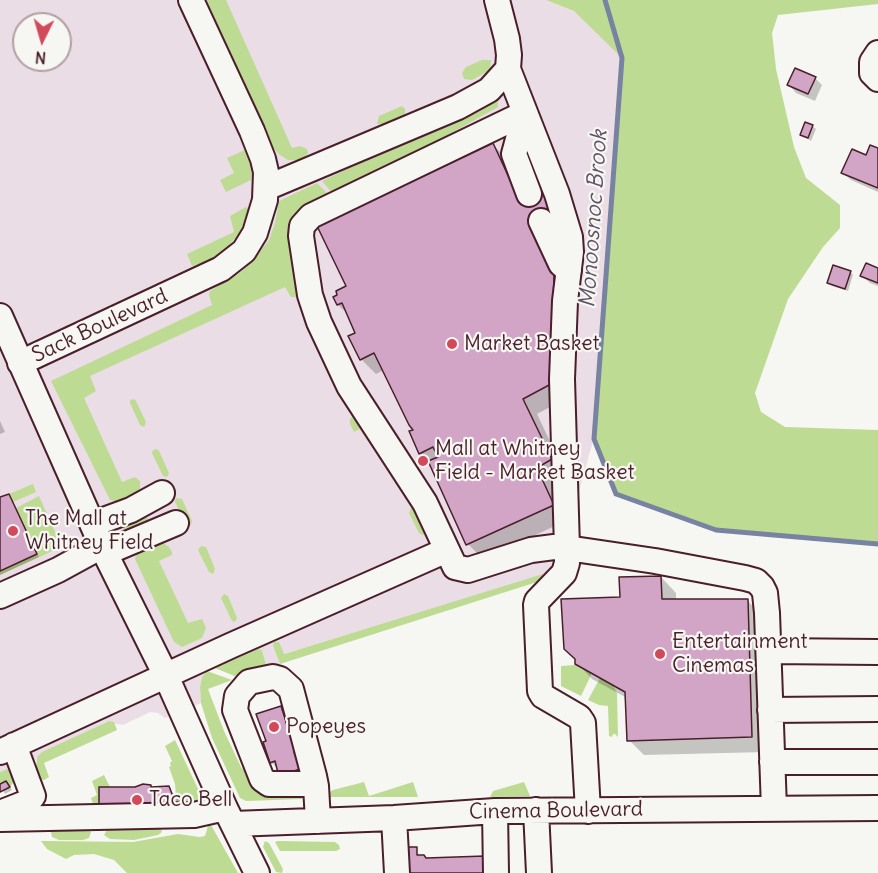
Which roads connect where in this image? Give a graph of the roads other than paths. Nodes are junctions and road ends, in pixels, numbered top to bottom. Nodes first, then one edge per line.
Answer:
1 (191, 0) edge
2 (497, 0) edge
3 (878, 53) edge
4 (508, 69) junction
5 (878, 79) edge
6 (525, 113) junction
7 (266, 188) junction
8 (529, 194) dead end
9 (542, 221) dead end
10 (569, 271) junction
11 (0, 316) edge
12 (20, 363) junction
13 (162, 493) dead end
14 (176, 524) dead end
15 (100, 541) junction
16 (567, 548) junction
17 (447, 550) junction
18 (0, 596) edge
19 (769, 651) junction
20 (878, 652) edge
21 (166, 676) junction
22 (878, 709) edge
23 (770, 710) junction
24 (7, 748) edge
25 (772, 762) junction
26 (878, 762) edge
27 (315, 784) junction
28 (30, 788) junction
29 (0, 795) edge
30 (878, 808) edge
31 (774, 809) junction
32 (495, 810) junction
33 (536, 810) junction
34 (588, 811) junction
35 (0, 813) edge
36 (229, 816) junction
37 (394, 818) junction
38 (0, 819) edge
39 (318, 821) junction
40 (257, 873) edge
41 (397, 873) edge
42 (496, 873) edge
43 (538, 873) edge

1 - 7 lane, Sack Boulevard
2 - 4 lane
3 - 5 lane
4 - 6 lane
4 - 7 lane
6 - 8 lane
6 - 10 lane
6 - 17 lane
7 - 12 lane, Sack Boulevard
9 - 10 lane
10 - 16 lane
11 - 12 lane
12 - 15 lane, Sack Boulevard
13 - 15 lane
14 - 15 lane
15 - 18 lane
15 - 21 lane, Sack Boulevard
16 - 17 lane
16 - 19 lane
16 - 34 lane
17 - 21 lane
19 - 20 lane
19 - 23 lane
21 - 24 lane
21 - 36 lane, Sack Boulevard
22 - 23 lane
23 - 25 lane
24 - 28 lane
25 - 26 lane
25 - 31 lane
27 - 27 lane
27 - 39 lane
28 - 29 lane
28 - 35 lane
30 - 31 lane, Cinema Boulevard
31 - 34 lane, Cinema Boulevard
32 - 33 lane, Cinema Boulevard
32 - 37 lane, Cinema Boulevard
32 - 42 lane
33 - 34 lane, Cinema Boulevard
33 - 43 lane
36 - 38 lane, Cinema Boulevard
36 - 39 lane, Cinema Boulevard
36 - 40 lane, Sack Boulevard
37 - 39 lane, Cinema Boulevard
37 - 41 lane

